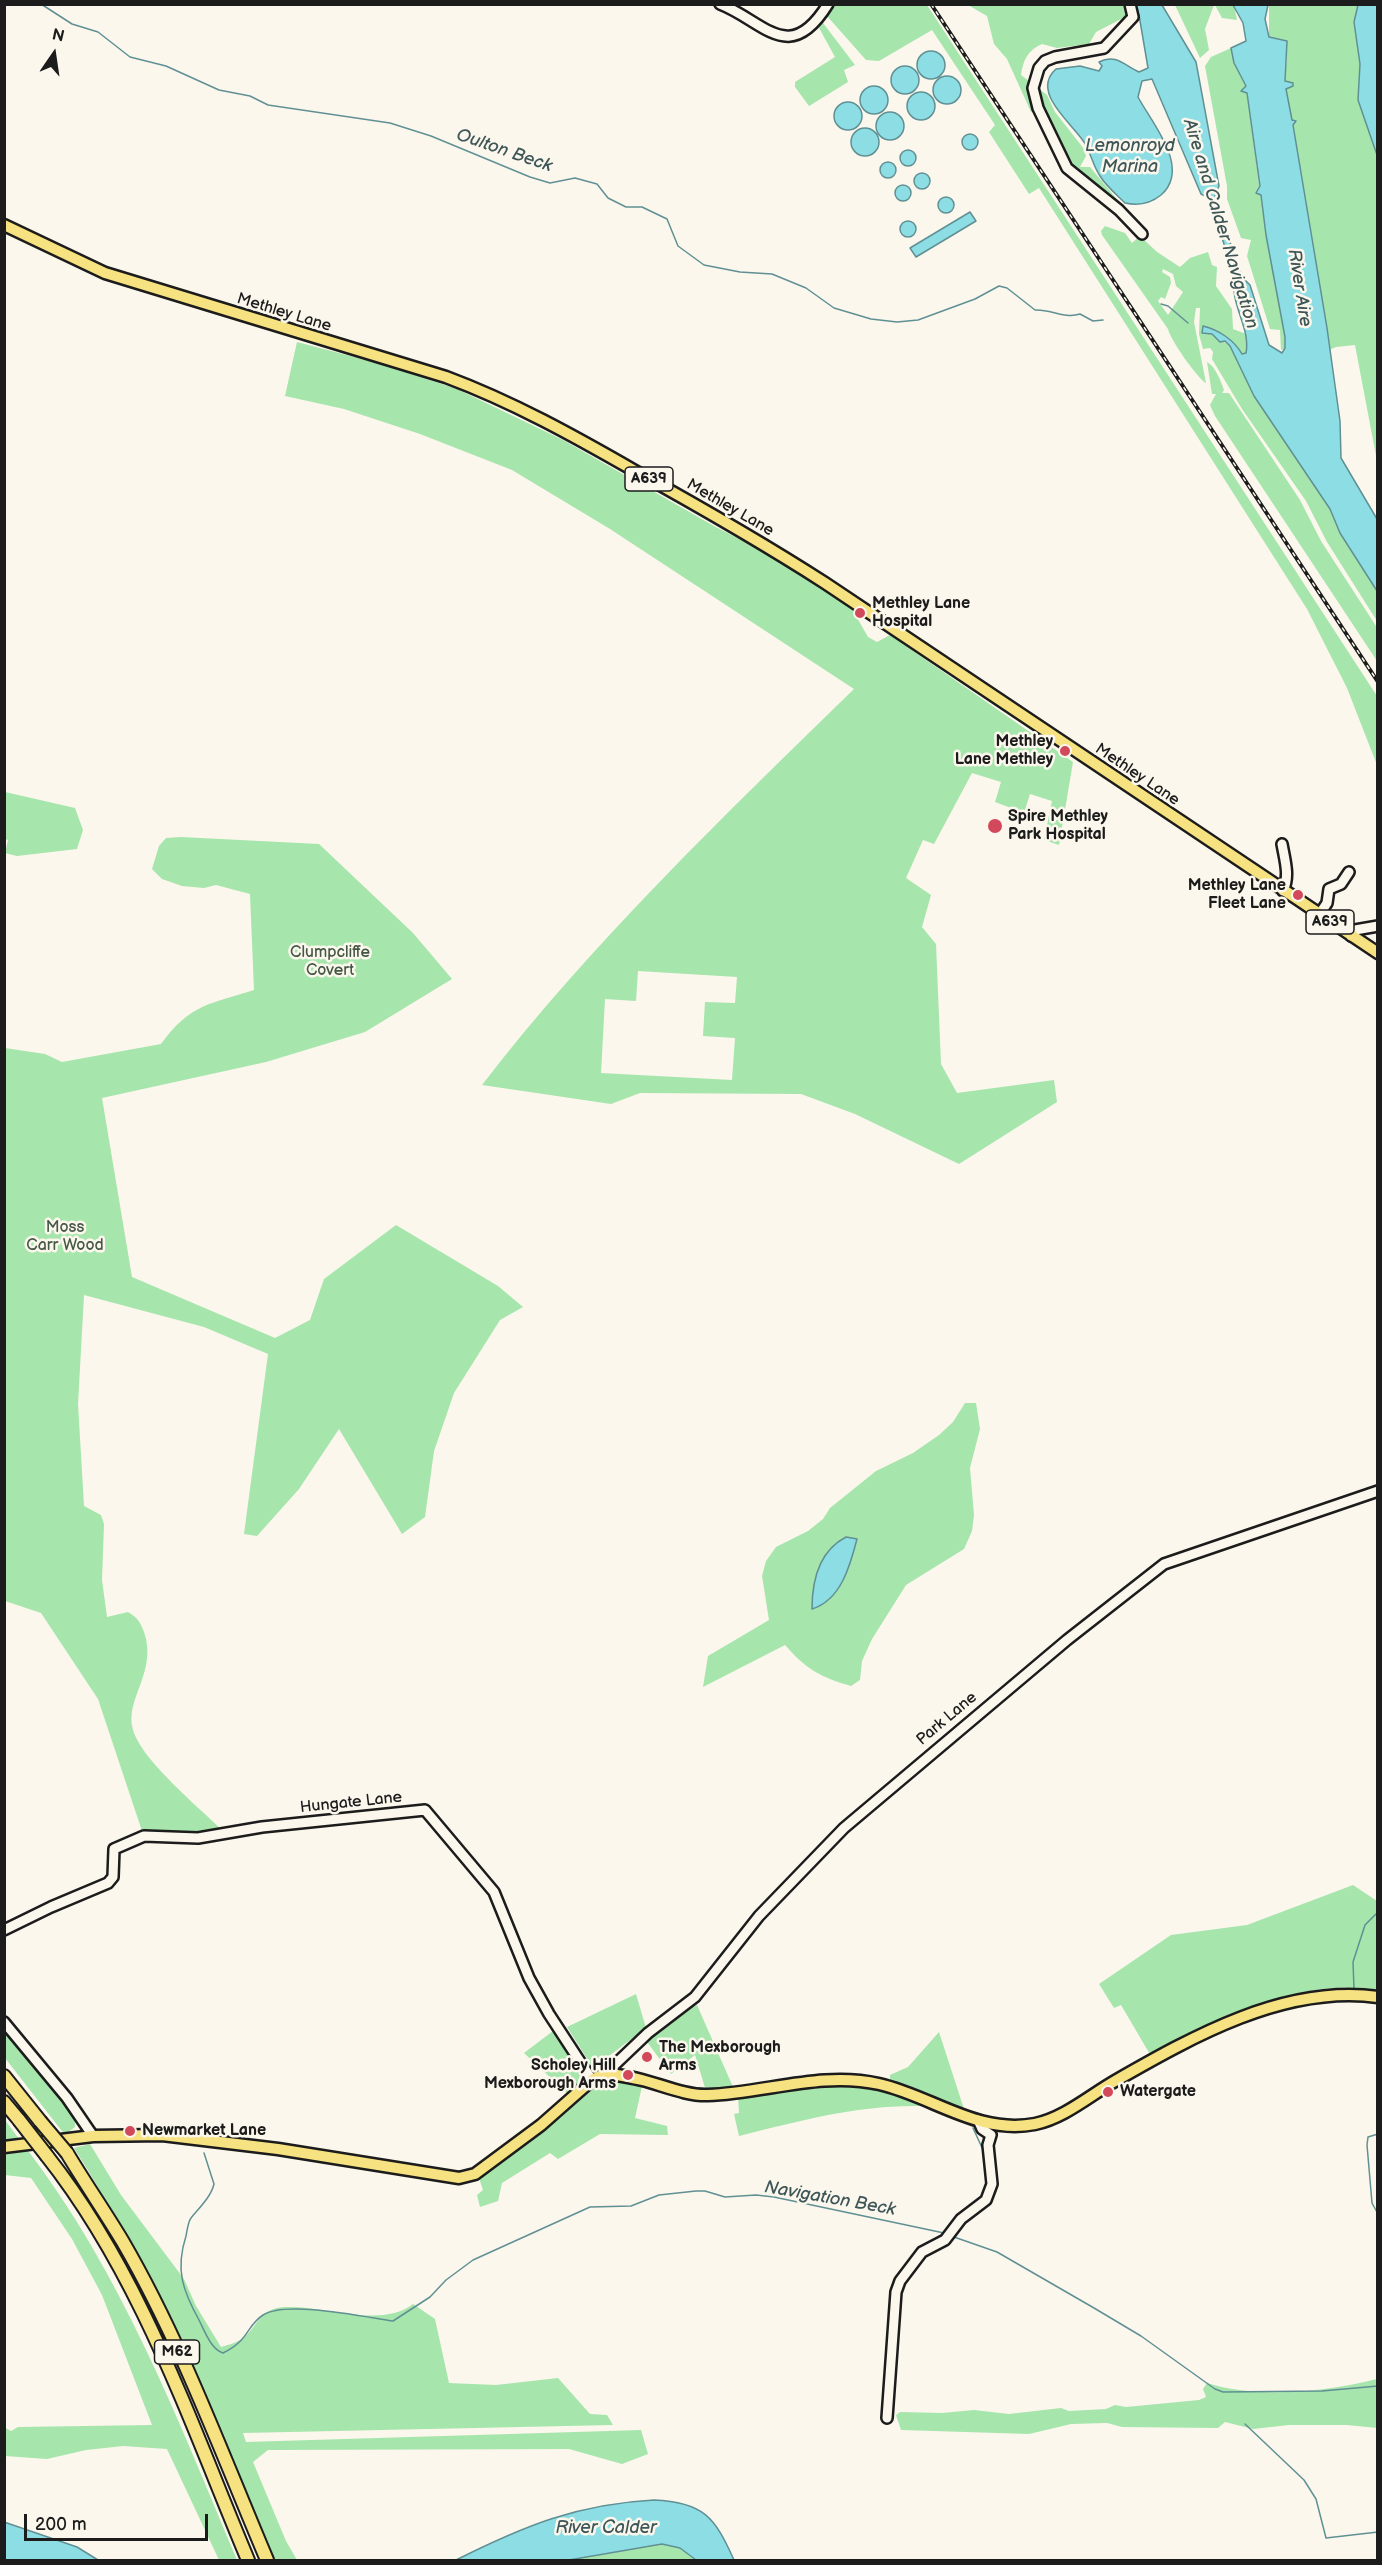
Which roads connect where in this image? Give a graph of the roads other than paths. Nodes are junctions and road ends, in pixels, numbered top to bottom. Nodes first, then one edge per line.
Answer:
1 (720, 4) edge
2 (828, 4) edge
3 (1130, 4) edge
4 (4, 225) edge
5 (1142, 234) dead end
6 (1282, 844) dead end
7 (1349, 872) dead end
8 (1283, 891) junction
9 (1319, 915) junction
10 (1377, 926) edge
11 (1351, 936) junction
12 (1377, 953) edge
13 (1377, 1491) edge
14 (4, 1930) edge
15 (1377, 1997) edge
16 (4, 2022) edge
17 (606, 2073) junction
18 (4, 2076) edge
19 (592, 2079) junction
20 (4, 2102) edge
21 (978, 2120) junction
22 (1002, 2126) junction
23 (991, 2135) junction
24 (93, 2136) junction
25 (4, 2147) edge
26 (887, 2418) dead end
27 (248, 2560) edge
28 (267, 2560) edge

1 - 2 street
3 - 5 street
4 - 8 main road, Methley Lane / A639
6 - 8 street
7 - 9 street
8 - 9 main road, A639
9 - 11 main road, A639
10 - 11 street
11 - 12 main road, A639
13 - 17 street, Park Lane
14 - 19 street, Hungate Lane
15 - 22 main road
16 - 24 street
17 - 19 main road
17 - 21 main road
18 - 28 highway, M62, bridge
19 - 24 main road
20 - 27 highway, M62, bridge
21 - 22 main road
21 - 23 street
22 - 23 street
23 - 26 street
24 - 25 main road

